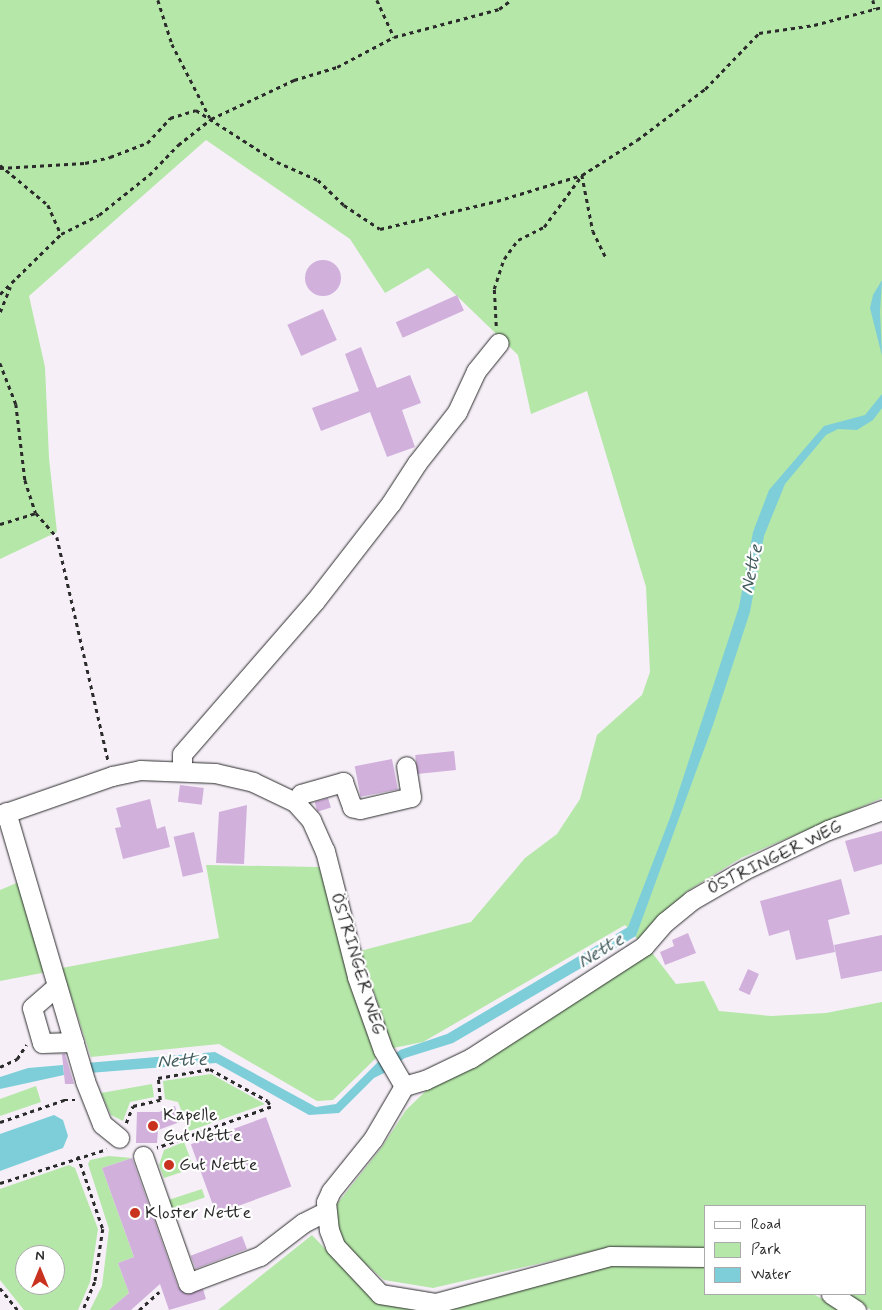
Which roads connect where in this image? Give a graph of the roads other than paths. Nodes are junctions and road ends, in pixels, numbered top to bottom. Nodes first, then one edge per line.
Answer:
1 (499, 343) road end
2 (406, 766) dead end
3 (182, 770) junction
4 (295, 802) junction
5 (882, 810) edge
6 (3, 814) edge
7 (57, 986) junction
8 (75, 1047) junction
9 (400, 1080) junction
10 (119, 1138) road end
11 (143, 1156) road end
12 (325, 1212) junction
13 (704, 1257) edge
14 (833, 1295) edge
15 (856, 1310) edge

1 - 3 street
2 - 4 street
3 - 4 street, ÖSTRINGER WEG
3 - 6 street, ÖSTRINGER WEG
4 - 9 street, ÖSTRINGER WEG
5 - 9 street, ÖSTRINGER WEG
6 - 7 street, ÖSTRINGER WEG
7 - 8 street, ÖSTRINGER WEG
7 - 8 street
8 - 10 street, ÖSTRINGER WEG
9 - 12 street
11 - 12 street
12 - 13 street
14 - 15 street

